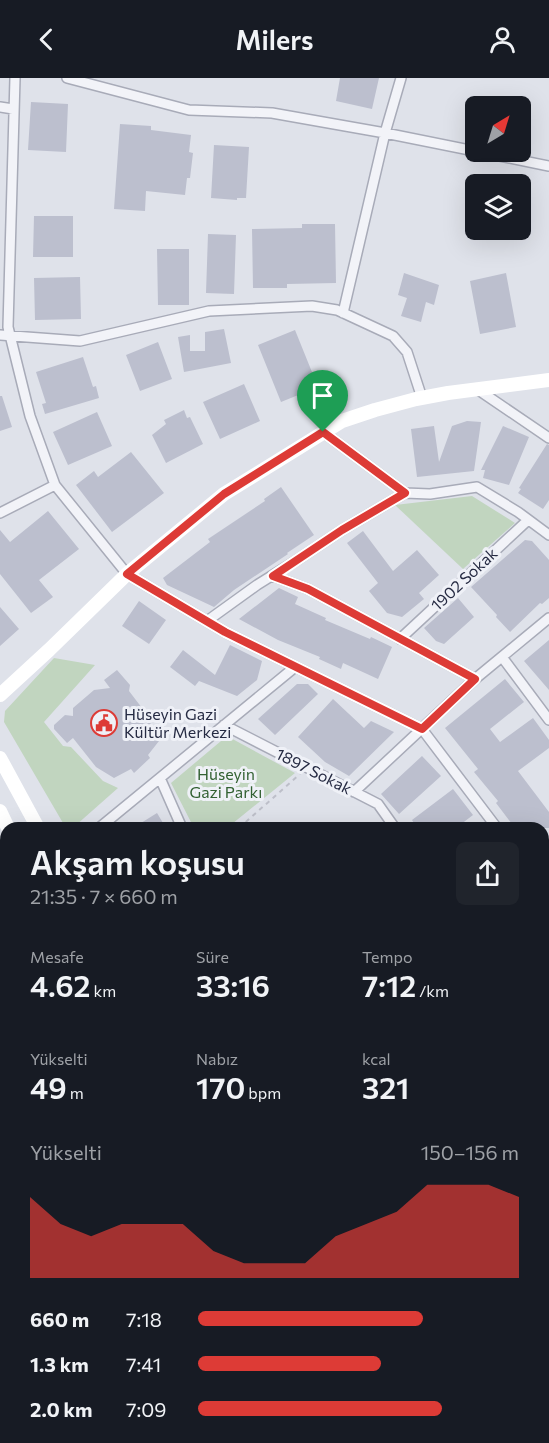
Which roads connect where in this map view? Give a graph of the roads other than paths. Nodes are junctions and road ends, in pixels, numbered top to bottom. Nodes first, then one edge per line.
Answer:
1 (15, 78) edge
2 (67, 78) edge
3 (401, 78) edge
4 (0, 107) edge
5 (14, 109) junction
6 (385, 133) junction
7 (549, 166) edge
8 (0, 199) edge
9 (11, 200) junction
10 (344, 314) junction
11 (0, 335) edge
12 (10, 335) junction
13 (549, 380) edge
14 (477, 389) junction
15 (422, 398) junction
16 (323, 432) junction
17 (549, 438) edge
18 (55, 485) junction
19 (405, 493) junction
20 (0, 513) edge
21 (528, 520) junction
22 (549, 535) edge
23 (127, 574) junction
24 (273, 576) junction
25 (549, 618) edge
26 (207, 621) junction
27 (400, 639) junction
28 (502, 657) junction
29 (295, 667) junction
30 (475, 679) junction
31 (0, 695) edge
32 (549, 720) edge
33 (224, 725) junction
34 (422, 729) junction
35 (0, 758) edge
36 (160, 778) junction
37 (354, 792) junction
38 (35, 822) edge
39 (106, 822) edge
40 (179, 822) edge
41 (391, 822) edge
42 (492, 822) edge

1 - 5 street
2 - 6 street
3 - 6 street
4 - 5 street
5 - 9 street
6 - 7 street
6 - 10 street
8 - 9 street
9 - 12 street
10 - 12 street
10 - 15 street
11 - 12 street
12 - 18 street
13 - 14 street
14 - 15 street
14 - 17 street
15 - 16 street
16 - 19 street
16 - 23 street
18 - 20 street
18 - 23 street
19 - 21 street
19 - 24 street
21 - 22 street
21 - 27 street, 1902 Sokak
23 - 26 street
23 - 31 street
24 - 26 street
24 - 27 street
25 - 28 street
26 - 29 street
27 - 30 street
28 - 30 street
28 - 32 street
29 - 33 street
29 - 34 street
30 - 34 street
33 - 36 street
33 - 37 street, 1897 Sokak
34 - 37 street
34 - 42 street
35 - 38 street
36 - 39 street
36 - 40 street
37 - 41 street, 1897 Sokak

